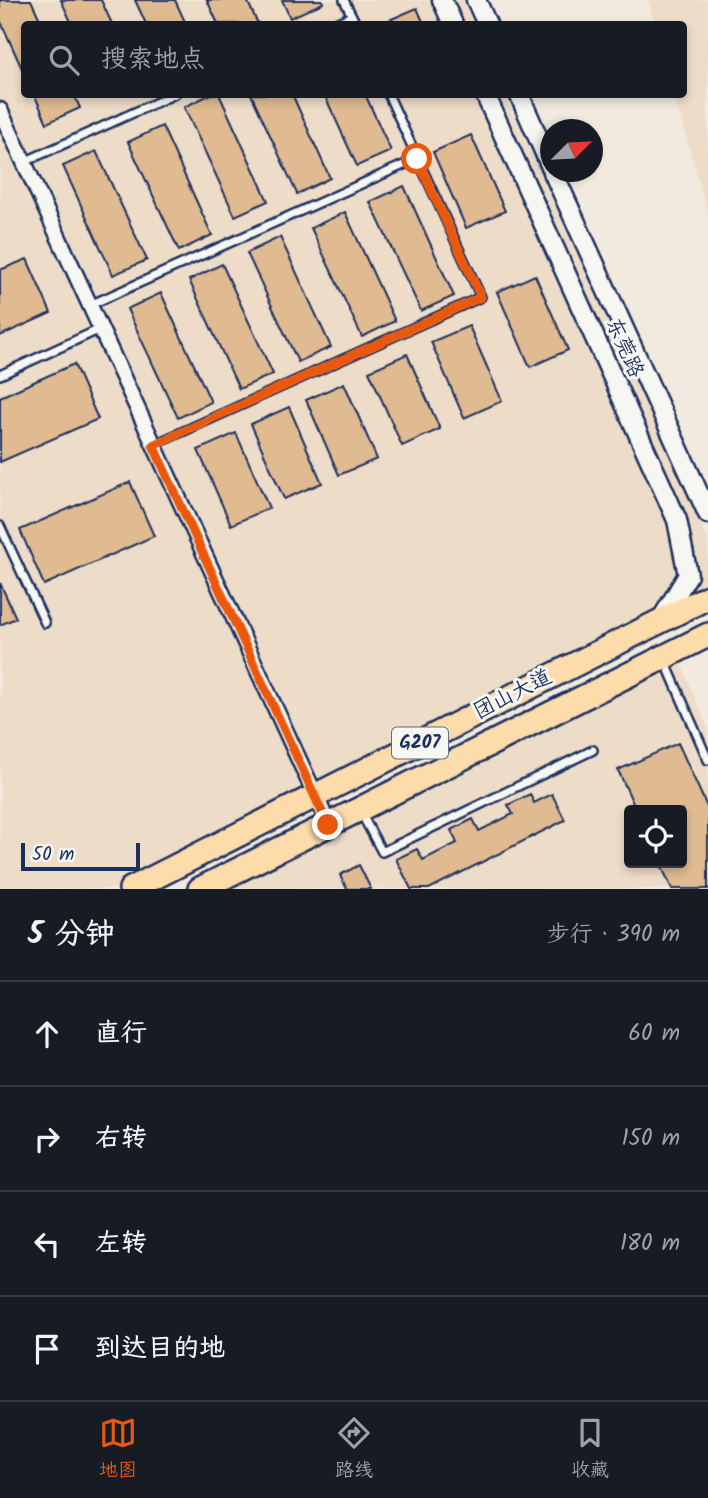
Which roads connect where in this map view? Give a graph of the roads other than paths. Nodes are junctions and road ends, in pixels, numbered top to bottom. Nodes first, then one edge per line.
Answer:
1 (345, 0) edge
2 (442, 0) edge
3 (476, 0) edge
4 (352, 16) junction
5 (340, 21) edge
6 (354, 21) edge
7 (452, 21) edge
8 (486, 21) edge
9 (166, 98) edge
10 (390, 98) edge
11 (487, 98) edge
12 (521, 98) edge
13 (0, 110) edge
14 (540, 141) edge
15 (417, 159) junction
16 (24, 162) junction
17 (559, 182) edge
18 (89, 305) junction
19 (100, 329) junction
20 (0, 375) edge
21 (153, 445) junction
22 (708, 514) edge
23 (0, 526) edge
24 (708, 597) edge
25 (661, 620) junction
26 (46, 623) dead end
27 (708, 635) edge
28 (663, 657) junction
29 (593, 750) dead end
30 (708, 760) edge
31 (314, 796) junction
32 (359, 810) junction
33 (328, 825) junction
34 (131, 889) edge
35 (200, 889) edge

1 - 4 lane
2 - 7 street
3 - 8 street
4 - 5 lane
4 - 6 lane
9 - 16 lane
10 - 15 lane
11 - 25 street, 东莞路
12 - 14 street
13 - 16 street
15 - 18 lane
15 - 21 lane
16 - 18 street
17 - 22 street, 东莞路
18 - 19 street
19 - 20 lane
19 - 21 street
21 - 31 street
23 - 26 lane
24 - 25 highway, 团山大道 / G207
25 - 31 highway, 团山大道 / G207
27 - 28 highway, 团山大道 / G207
28 - 30 lane
28 - 32 highway, 团山大道 / G207
29 - 32 lane
31 - 33 street
31 - 34 highway, 团山大道 / G207
32 - 33 highway, 团山大道 / G207
33 - 35 highway, 团山大道 / G207

